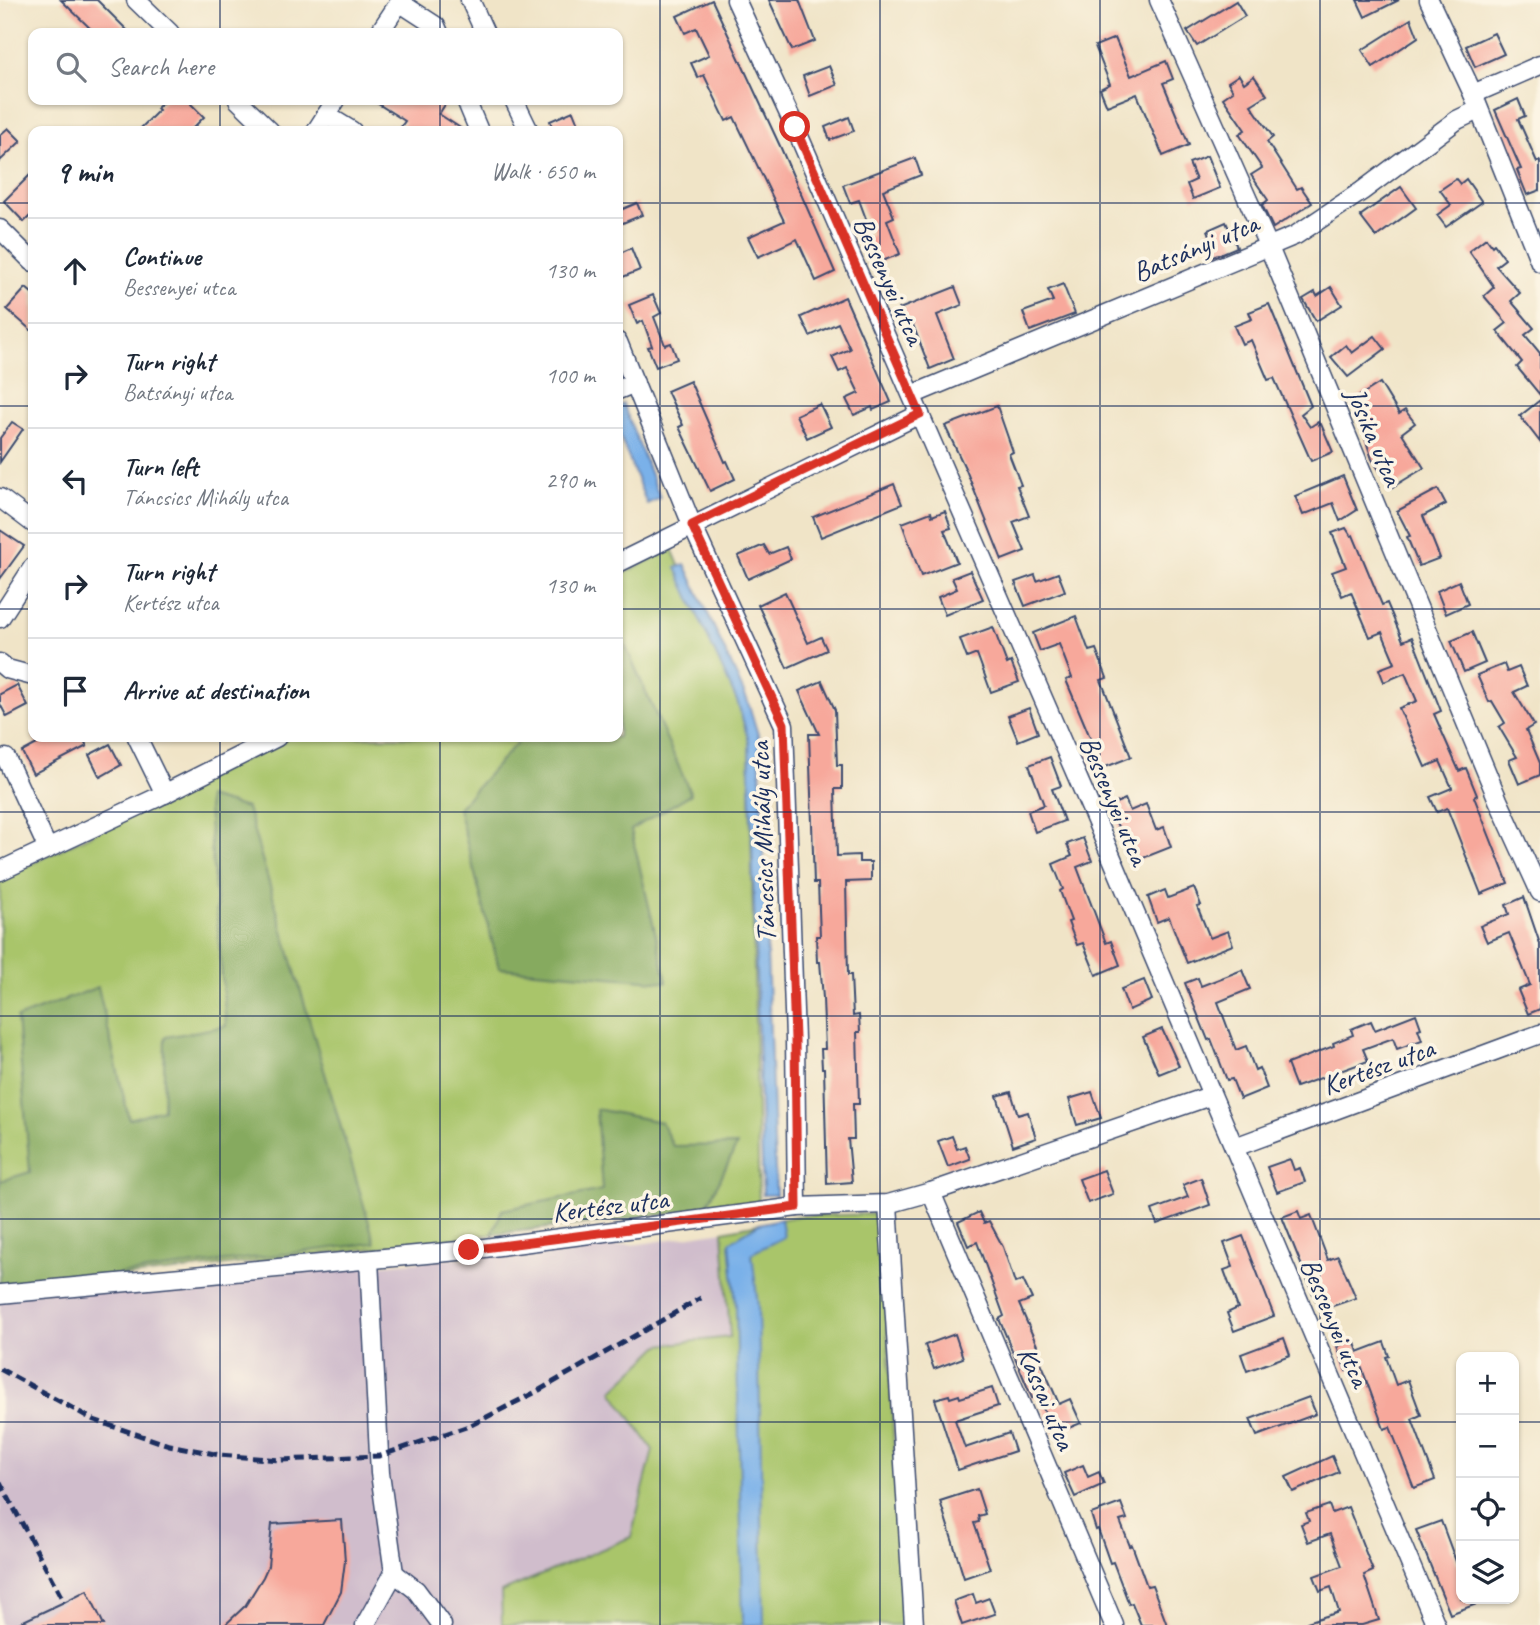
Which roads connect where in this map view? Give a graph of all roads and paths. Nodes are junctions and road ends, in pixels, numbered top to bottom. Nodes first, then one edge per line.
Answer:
1 (136, 0) edge
2 (470, 0) edge
3 (736, 0) edge
4 (1159, 0) edge
5 (1429, 0) edge
6 (400, 1) edge
7 (165, 28) edge
8 (382, 28) edge
9 (437, 28) edge
10 (483, 28) edge
11 (1540, 65) edge
12 (1476, 102) junction
13 (243, 105) edge
14 (333, 105) edge
15 (468, 105) edge
16 (516, 105) edge
17 (326, 115) junction
18 (265, 126) edge
19 (319, 126) edge
20 (344, 126) edge
21 (477, 126) edge
22 (526, 126) edge
23 (0, 229) edge
24 (1268, 245) junction
25 (28, 257) edge
26 (1540, 262) edge
27 (623, 354) edge
28 (635, 383) junction
29 (623, 388) edge
30 (912, 395) junction
31 (920, 414) junction
32 (0, 498) edge
33 (28, 519) edge
34 (692, 525) junction
35 (623, 560) edge
36 (28, 574) edge
37 (0, 618) edge
38 (0, 663) edge
39 (28, 674) edge
40 (139, 742) edge
41 (264, 742) edge
42 (6, 758) dead end
43 (165, 794) junction
44 (48, 849) junction
45 (0, 871) edge
46 (1540, 892) edge
47 (1540, 1034) edge
48 (1210, 1096) junction
49 (1235, 1147) junction
50 (931, 1192) junction
51 (888, 1204) junction
52 (797, 1207) junction
53 (369, 1260) junction
54 (0, 1294) edge
55 (394, 1573) junction
56 (365, 1625) edge
57 (442, 1625) edge
58 (914, 1625) edge
59 (1114, 1625) edge
60 (1436, 1625) edge

1 - 7 street
2 - 10 street
3 - 30 street, Bessenyei utca
4 - 24 street, Jósika utca
5 - 12 street
6 - 8 street
6 - 9 street
11 - 12 street, Batsányi utca
12 - 24 street, Batsányi utca
12 - 26 street
13 - 18 street
14 - 17 street
15 - 21 street
16 - 22 street
17 - 19 street
17 - 20 street
23 - 25 street
24 - 30 street, Batsányi utca
24 - 46 street, Jósika utca
27 - 28 street, Táncsics Mihály utca
28 - 29 street
28 - 34 street, Táncsics Mihály utca
30 - 31 street, Bessenyei utca
31 - 34 street
31 - 48 street, Bessenyei utca
32 - 33 street
34 - 35 street
34 - 52 street, Táncsics Mihály utca
36 - 37 street
38 - 39 street
40 - 43 street
41 - 43 street
42 - 44 street
43 - 44 street
44 - 45 street
47 - 49 street, Kertész utca
48 - 49 street, Bessenyei utca
48 - 50 street, Kertész utca
49 - 60 street, Bessenyei utca
50 - 51 street, Kertész utca
50 - 59 street, Kassai utca
51 - 52 street, Kertész utca
51 - 58 street
52 - 53 street, Kertész utca
53 - 54 street, Kertész utca
53 - 55 street
55 - 56 street
55 - 57 street

